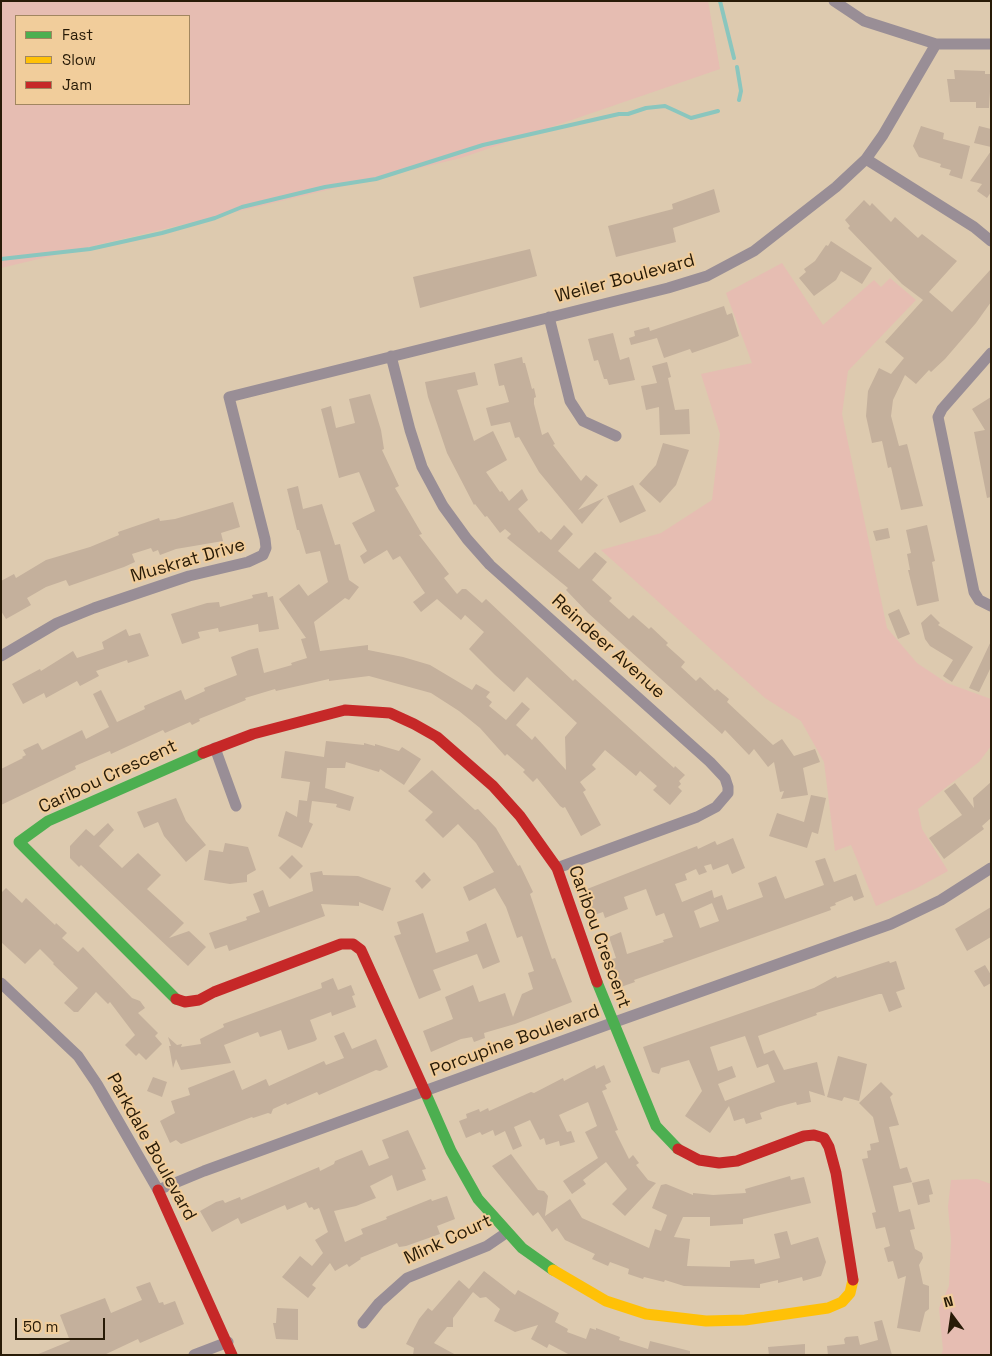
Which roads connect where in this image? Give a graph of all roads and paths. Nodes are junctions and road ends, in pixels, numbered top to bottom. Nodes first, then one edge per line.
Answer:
1 (834, 1) edge
2 (936, 44) junction
3 (991, 44) edge
4 (866, 159) junction
5 (991, 241) edge
6 (549, 316) junction
7 (991, 353) edge
8 (391, 356) junction
9 (229, 397) joint
10 (616, 436) dead end
11 (991, 606) edge
12 (1, 656) edge
13 (215, 748) junction
14 (236, 806) dead end
15 (557, 868) junction
16 (991, 868) edge
17 (1, 983) edge
18 (612, 1023) junction
19 (427, 1092) junction
20 (158, 1190) junction
21 (506, 1233) junction
22 (364, 1323) dead end
23 (228, 1342) junction
24 (194, 1355) edge
25 (232, 1355) edge

1 - 2 street
2 - 3 street
2 - 4 street, Weiler Boulevard
4 - 5 street
4 - 6 street, Weiler Boulevard
6 - 8 street, Weiler Boulevard
6 - 10 street
7 - 11 street
8 - 9 street, Weiler Boulevard
8 - 15 street, Reindeer Avenue
9 - 12 street, Muskrat Drive
13 - 14 street
13 - 15 street, Caribou Crescent
13 - 19 street, Caribou Crescent
15 - 18 street, Caribou Crescent
16 - 18 street, Porcupine Boulevard
17 - 20 street, Parkdale Boulevard
18 - 19 street, Porcupine Boulevard
18 - 21 street, Caribou Crescent
19 - 20 street, Porcupine Boulevard
19 - 21 street
20 - 23 street, Parkdale Boulevard
21 - 22 street, Mink Court
23 - 24 street
23 - 25 street, Parkdale Boulevard

